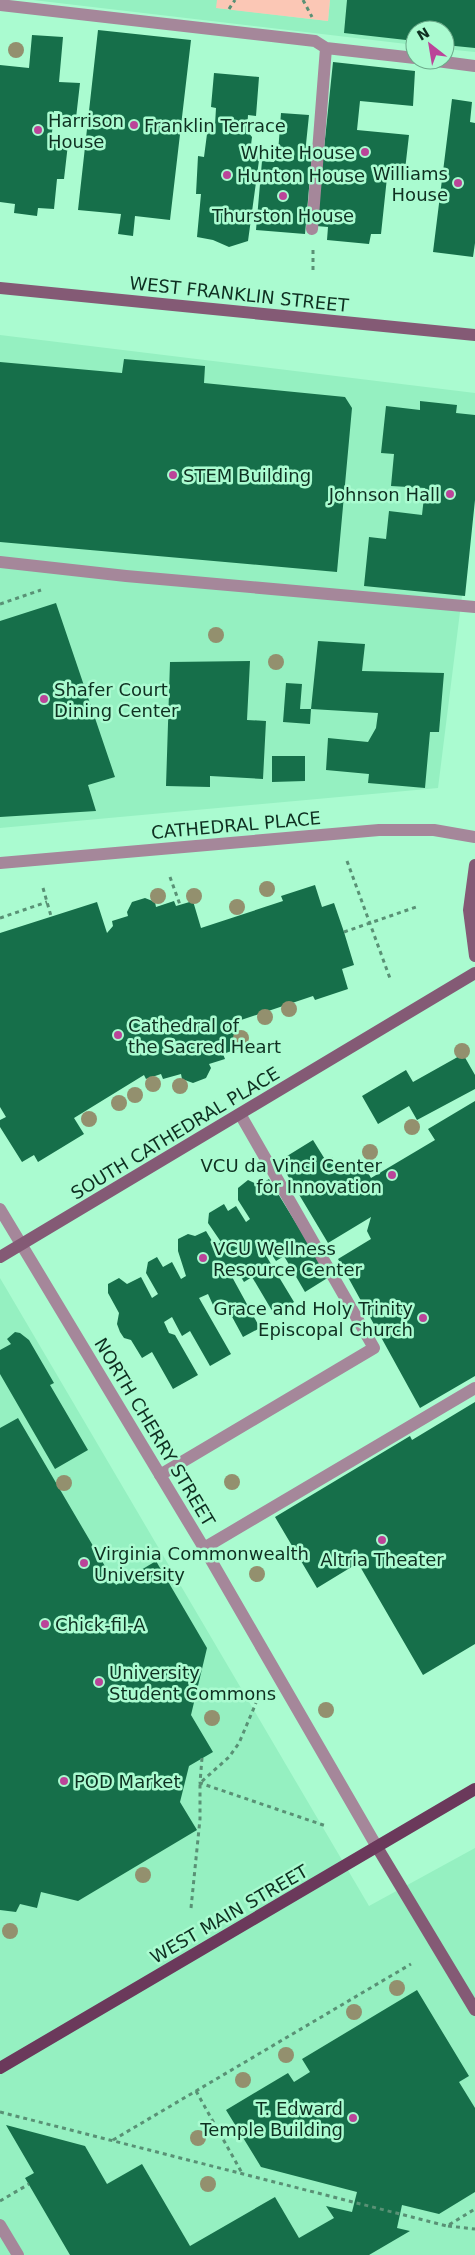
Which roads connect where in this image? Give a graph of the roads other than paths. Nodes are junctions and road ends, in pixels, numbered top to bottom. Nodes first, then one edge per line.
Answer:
1 (0, 5) edge
2 (326, 48) junction
3 (405, 57) edge
4 (455, 63) edge
5 (475, 66) edge
6 (312, 229) dead end
7 (0, 288) edge
8 (475, 335) edge
9 (0, 562) edge
10 (475, 607) edge
11 (475, 837) edge
12 (0, 863) edge
13 (475, 865) edge
14 (475, 956) edge
15 (475, 973) edge
16 (240, 1114) junction
17 (0, 1209) edge
18 (21, 1244) junction
19 (0, 1256) edge
20 (475, 1388) edge
21 (160, 1475) junction
22 (204, 1548) junction
23 (475, 1789) edge
24 (378, 1847) junction
25 (475, 2010) edge
26 (0, 2068) edge
27 (0, 2225) edge
28 (18, 2255) edge

1 - 2 street
2 - 3 street
2 - 6 street
4 - 5 street
7 - 8 street, WEST FRANKLIN STREET
9 - 10 street
11 - 12 street, CATHEDRAL PLACE
13 - 14 street
15 - 16 street, SOUTH CATHEDRAL PLACE
16 - 18 street, SOUTH CATHEDRAL PLACE
16 - 21 street
17 - 18 street, NORTH CHERRY STREET
18 - 19 street, SOUTH CATHEDRAL PLACE
18 - 21 street, NORTH CHERRY STREET
20 - 22 street
21 - 22 street, NORTH CHERRY STREET
22 - 24 street, NORTH CHERRY STREET
23 - 24 main road, WEST MAIN STREET
24 - 25 street
24 - 26 main road, WEST MAIN STREET
27 - 28 street

